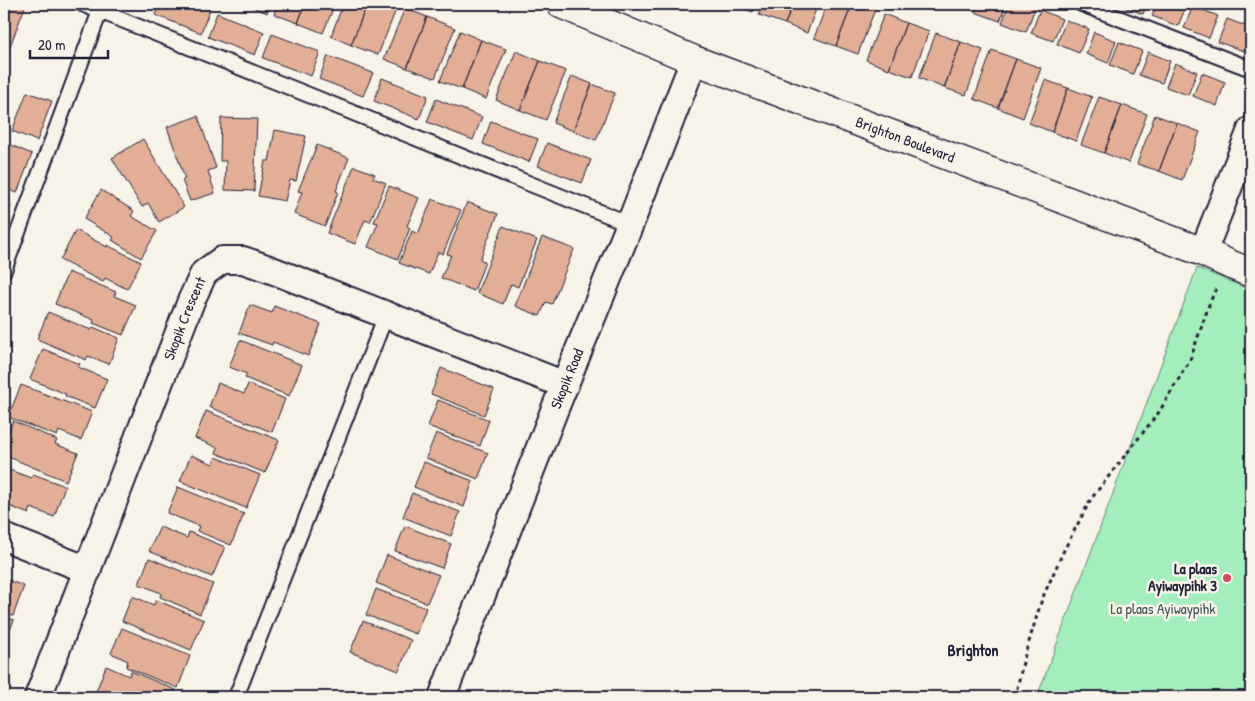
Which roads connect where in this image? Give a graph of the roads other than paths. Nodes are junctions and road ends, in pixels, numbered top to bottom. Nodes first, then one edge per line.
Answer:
1 (82, 4) edge
2 (561, 4) edge
3 (1082, 4) edge
4 (100, 11) junction
5 (694, 60) junction
6 (1251, 69) edge
7 (1251, 130) edge
8 (630, 224) junction
9 (1203, 252) junction
10 (1240, 269) edge
11 (4, 270) edge
12 (386, 315) junction
13 (565, 385) junction
14 (4, 537) edge
15 (88, 570) junction
16 (38, 697) edge
17 (236, 697) edge
18 (442, 697) edge

1 - 4 lane
2 - 5 street, Brighton Boulevard
3 - 6 lane
4 - 8 lane
4 - 11 lane
5 - 8 street, Skopik Road
5 - 9 street, Brighton Boulevard
7 - 9 street
8 - 13 street, Skopik Road
9 - 10 street, Brighton Boulevard
12 - 13 street, Skopik Crescent
12 - 15 street, Skopik Crescent
12 - 17 lane
13 - 18 street, Skopik Road
14 - 15 street
15 - 16 street, Skopik Crescent

